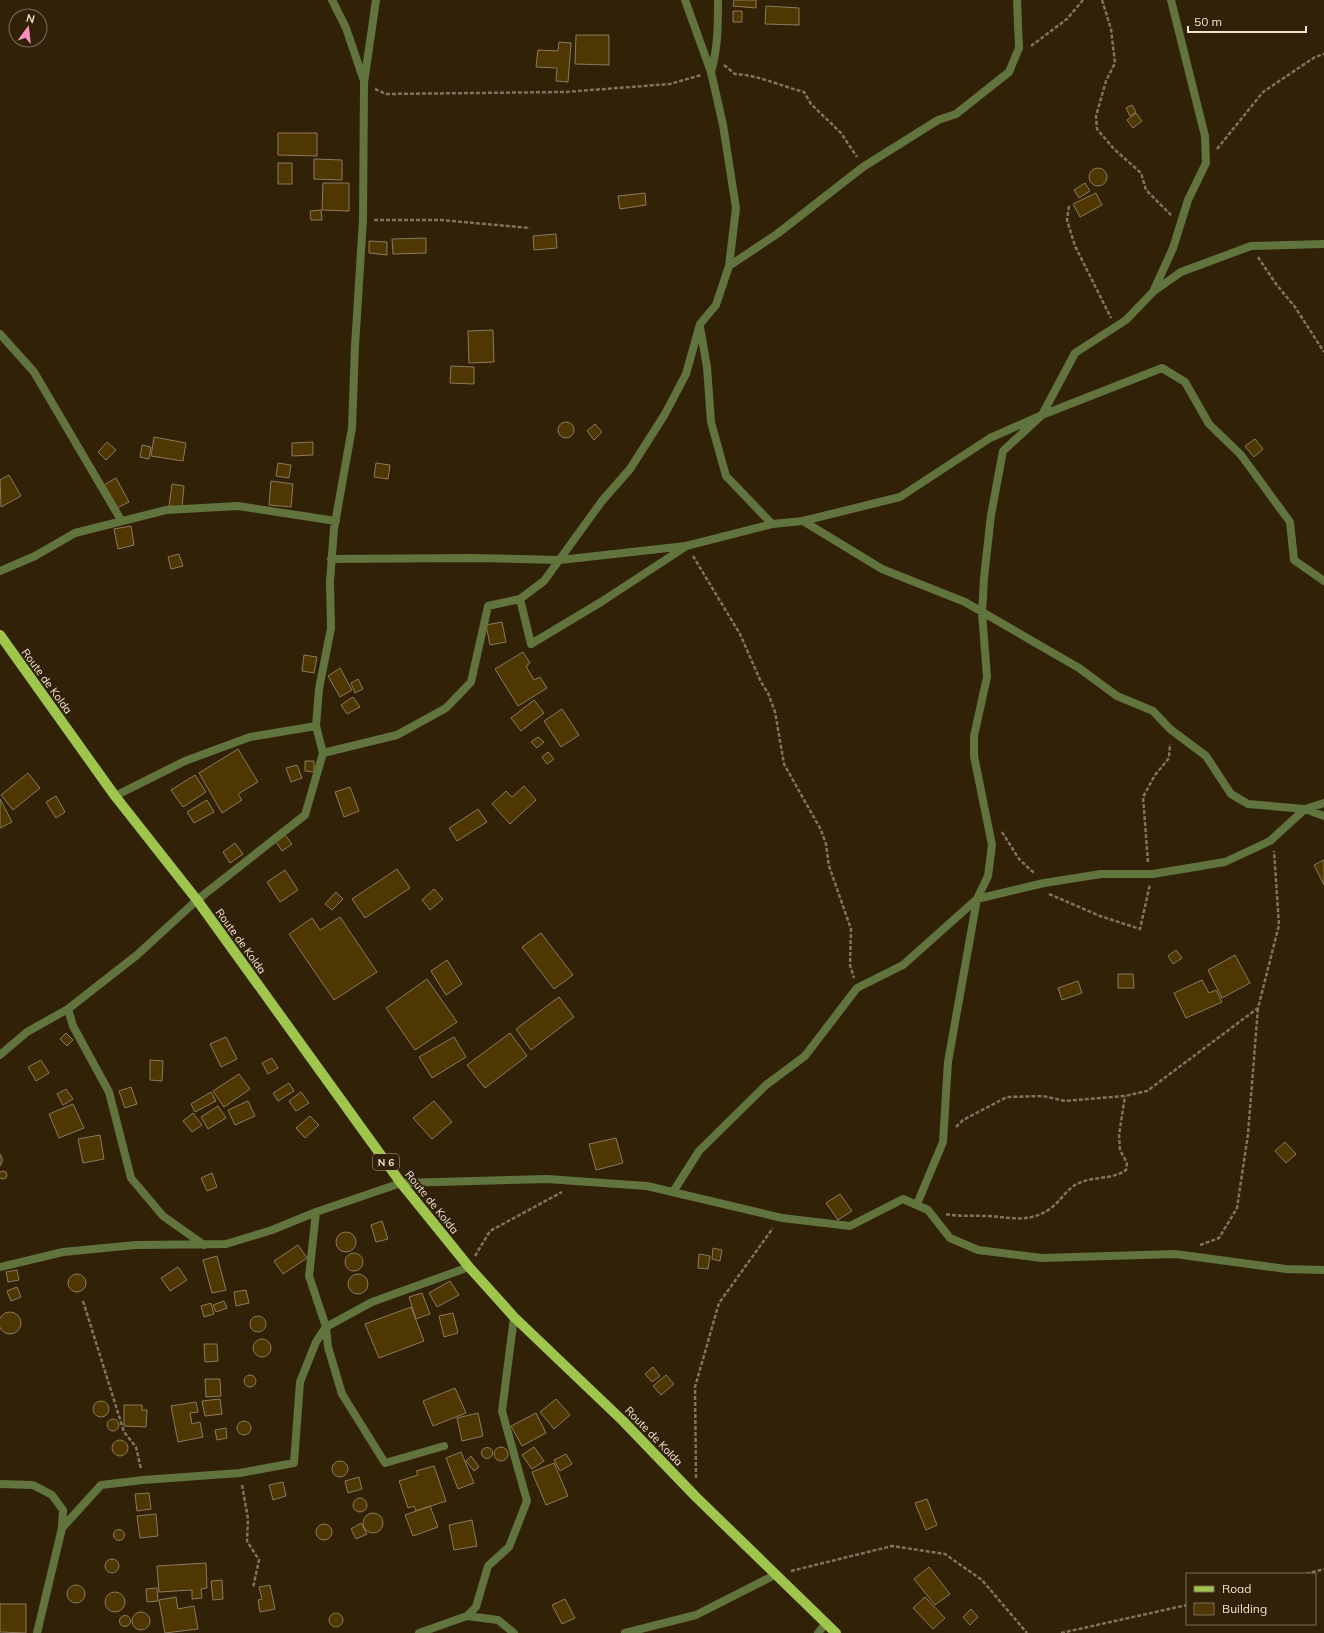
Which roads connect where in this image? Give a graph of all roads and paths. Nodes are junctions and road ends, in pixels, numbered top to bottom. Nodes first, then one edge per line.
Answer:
1 (332, 0) edge
2 (376, 0) edge
3 (686, 0) edge
4 (718, 0) edge
5 (1017, 0) edge
6 (1083, 0) edge
7 (1102, 0) edge
8 (1171, 0) edge
9 (1030, 46) dead end
10 (1324, 54) edge
11 (716, 55) junction
12 (712, 72) junction
13 (364, 83) junction
14 (1206, 163) junction
15 (863, 167) junction
16 (1069, 206) dead end
17 (363, 220) junction
18 (530, 228) dead end
19 (1178, 230) junction
20 (1324, 244) edge
21 (1251, 246) junction
22 (729, 266) junction
23 (1153, 292) junction
24 (700, 324) junction
25 (1115, 327) junction
26 (0, 334) edge
27 (1324, 352) edge
28 (1042, 415) junction
29 (121, 520) junction
30 (336, 521) junction
31 (804, 521) junction
32 (772, 524) junction
33 (686, 546) junction
34 (331, 559) junction
35 (560, 560) junction
36 (0, 571) edge
37 (1324, 581) edge
38 (520, 599) junction
39 (982, 613) junction
40 (0, 635) edge
41 (316, 726) junction
42 (1170, 729) junction
43 (323, 753) junction
44 (115, 796) junction
45 (1324, 802) edge
46 (1305, 810) junction
47 (1324, 816) edge
48 (999, 828) dead end
49 (1270, 841) junction
50 (1153, 874) junction
51 (1044, 883) junction
52 (977, 899) junction
53 (197, 900) junction
54 (858, 988) junction
55 (68, 1008) junction
56 (1258, 1008) junction
57 (0, 1055) edge
58 (1125, 1096) junction
59 (942, 1142) junction
60 (581, 1182) junction
61 (401, 1183) junction
62 (673, 1192) junction
63 (917, 1204) junction
64 (928, 1210) junction
65 (316, 1212) junction
66 (782, 1218) junction
67 (204, 1245) junction
68 (1197, 1246) dead end
69 (0, 1267) edge
70 (469, 1267) junction
71 (1324, 1270) edge
72 (83, 1301) dead end
73 (514, 1317) junction
74 (326, 1327) junction
75 (444, 1446) dead end
76 (240, 1473) junction
77 (143, 1480) junction
78 (0, 1484) edge
79 (696, 1497) junction
80 (62, 1528) junction
81 (1324, 1569) edge
82 (1310, 1573) edge
83 (775, 1575) junction
84 (253, 1588) dead end
85 (1186, 1605) edge
86 (467, 1616) junction
87 (826, 1623) junction
88 (37, 1633) edge
89 (419, 1633) edge
90 (514, 1633) edge
91 (624, 1633) edge
92 (818, 1633) edge
93 (836, 1633) edge
94 (1027, 1633) edge
95 (1061, 1633) edge

1 - 13 street
2 - 13 street
3 - 12 street
4 - 11 street
5 - 15 street
6 - 9 path
7 - 19 path
8 - 14 street
10 - 14 path
11 - 12 street
11 - 15 path
12 - 13 path
12 - 22 street
13 - 17 street
14 - 19 street
15 - 22 street
16 - 25 path
17 - 18 path
17 - 30 street
19 - 23 street
20 - 21 street
21 - 23 street
21 - 27 path
22 - 24 street
23 - 25 street
24 - 32 street
24 - 35 street
25 - 28 street
26 - 29 street
28 - 31 street
28 - 37 street
28 - 39 street
29 - 30 street
29 - 36 street
30 - 34 street
31 - 32 street
31 - 39 street
32 - 33 street
33 - 35 street
33 - 38 street
33 - 54 path
34 - 35 street
34 - 41 street
35 - 38 street
38 - 43 street
39 - 42 street
39 - 52 street
40 - 44 main road, Route de Kolda / N 6
41 - 43 street
41 - 44 street
42 - 46 street
42 - 50 path
43 - 53 street
44 - 53 main road, Route de Kolda / N 6
45 - 46 street
46 - 47 street
46 - 49 street
48 - 51 path
49 - 50 street
49 - 56 path
50 - 51 street
50 - 51 path
51 - 52 street
52 - 54 street
52 - 59 street
53 - 55 street
53 - 61 main road, Route de Kolda / N 6
54 - 62 street
55 - 57 street
55 - 67 street
56 - 58 path
56 - 68 path
58 - 59 path
58 - 64 path
59 - 63 street
60 - 61 street
60 - 62 street
60 - 70 path
61 - 65 street
61 - 70 main road, Route de Kolda / N 6
62 - 66 street
63 - 64 street
63 - 66 street
64 - 71 street
65 - 67 street
65 - 74 street
66 - 79 path
67 - 69 street
70 - 73 main road, Route de Kolda / N 6
70 - 74 street
72 - 77 path
73 - 79 main road, Route de Kolda / N 6
73 - 86 street
74 - 75 street
74 - 76 street
76 - 77 street
76 - 84 path
77 - 80 street
78 - 80 street
79 - 83 main road, Route de Kolda / N 6
80 - 88 street
81 - 82 path
83 - 87 main road, Route de Kolda / N 6
83 - 91 street
83 - 94 path
85 - 95 path
86 - 89 street
86 - 90 street
87 - 92 street
87 - 93 main road, Route de Kolda / N 6

